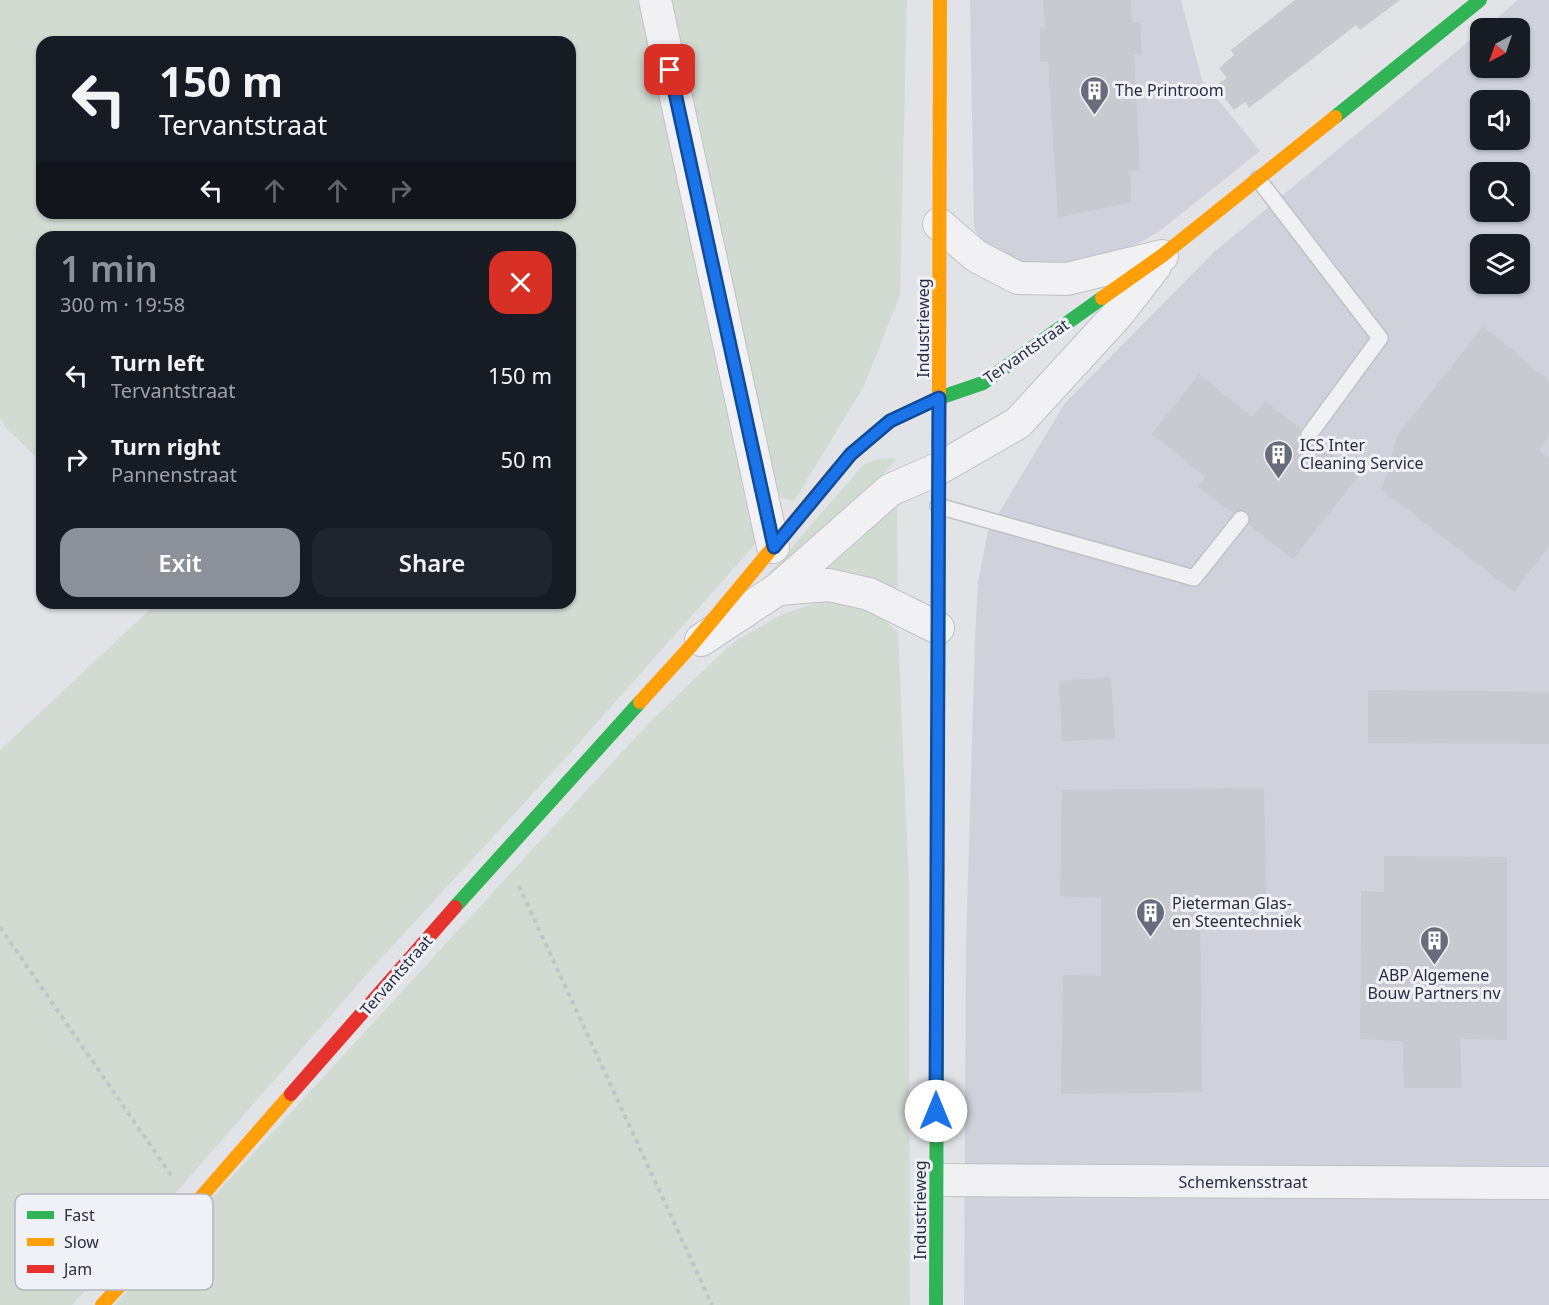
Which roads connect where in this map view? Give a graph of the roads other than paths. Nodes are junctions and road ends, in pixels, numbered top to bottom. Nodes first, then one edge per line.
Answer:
1 (656, 0) edge
2 (940, 0) edge
3 (1480, 0) edge
4 (1258, 179) junction
5 (939, 224) junction
6 (1163, 255) junction
7 (939, 398) junction
8 (1309, 435) dead end
9 (938, 469) junction
10 (938, 506) junction
11 (1241, 519) dead end
12 (774, 547) junction
13 (778, 590) junction
14 (938, 628) junction
15 (691, 646) junction
16 (936, 1180) junction
17 (1549, 1184) edge
18 (204, 1194) edge
19 (116, 1290) edge
20 (102, 1305) edge
21 (936, 1305) edge

1 - 12 street
2 - 5 street, Industrieweg
3 - 4 street, Tervantstraat
4 - 6 street, Tervantstraat
4 - 8 lane
5 - 6 street, Tervantstraat
5 - 7 street, Industrieweg
6 - 7 street, Tervantstraat
6 - 9 street, Tervantstraat
7 - 9 street, Industrieweg
7 - 12 street, Tervantstraat
9 - 10 street, Industrieweg
9 - 13 street, Tervantstraat
10 - 11 lane
10 - 14 street, Industrieweg
12 - 15 street, Tervantstraat
13 - 14 street, Tervantstraat
13 - 15 street, Tervantstraat
14 - 16 street, Industrieweg
15 - 18 street, Tervantstraat
16 - 17 street, Schemkensstraat
16 - 21 street, Industrieweg
19 - 20 street, Tervantstraat

